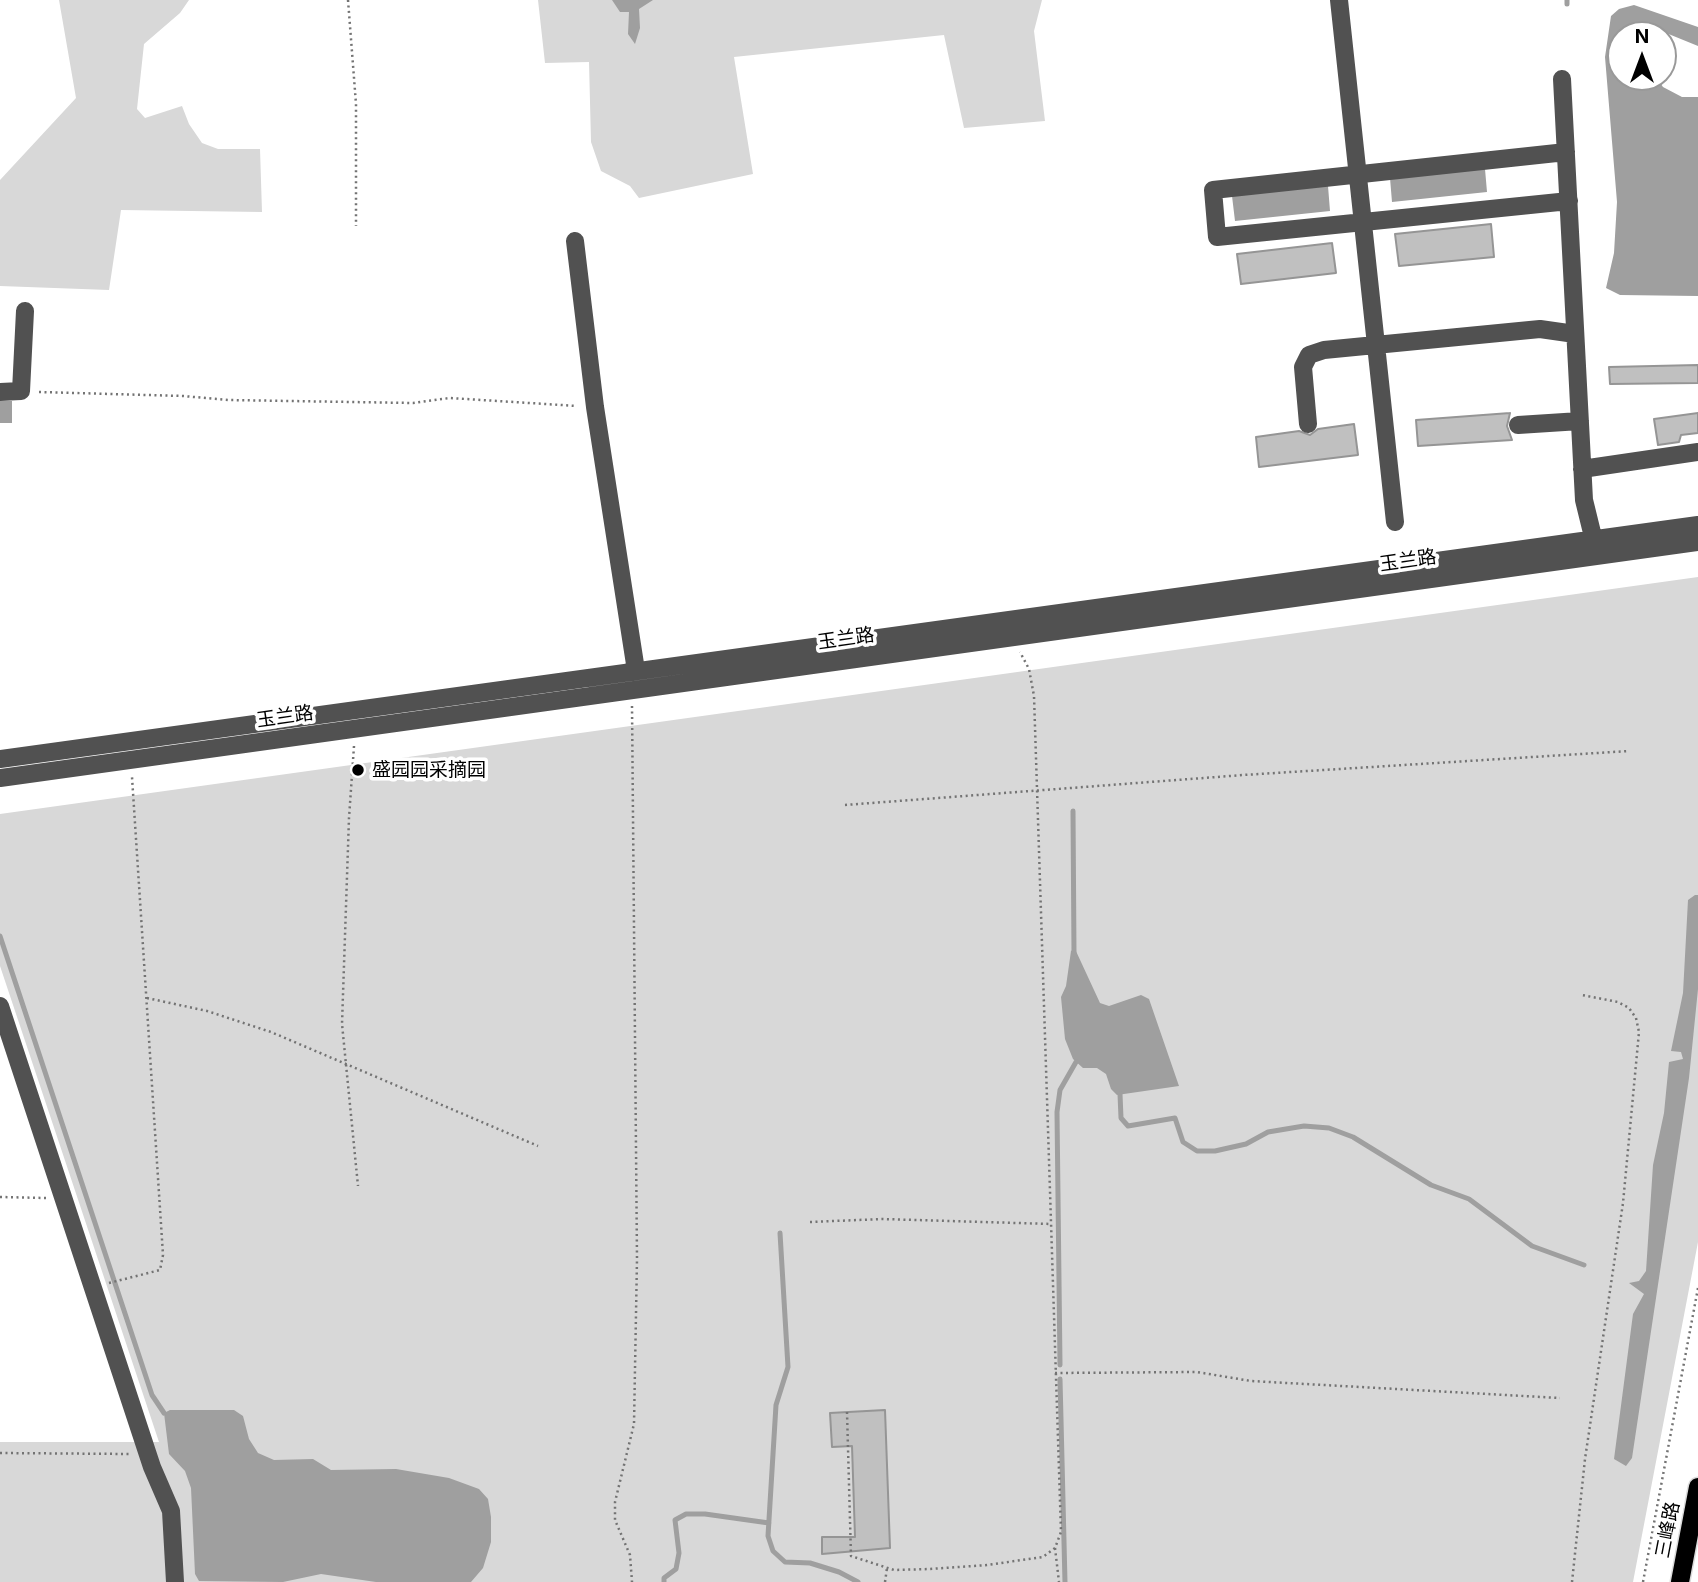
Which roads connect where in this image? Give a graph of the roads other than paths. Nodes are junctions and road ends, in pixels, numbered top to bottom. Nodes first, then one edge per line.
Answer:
1 (1339, 0) edge
2 (1562, 79) dead end
3 (1566, 152) junction
4 (1358, 174) junction
5 (1569, 201) junction
6 (1363, 222) junction
7 (575, 241) dead end
8 (25, 311) dead end
9 (1575, 334) junction
10 (1376, 345) junction
11 (0, 392) edge
12 (1580, 422) junction
13 (1308, 424) dead end
14 (1518, 425) dead end
15 (1698, 452) edge
16 (1582, 469) junction
17 (1395, 522) dead end
18 (1698, 525) edge
19 (1698, 542) edge
20 (1595, 548) junction
21 (632, 681) junction
22 (0, 759) edge
23 (0, 778) edge
24 (0, 1006) edge
25 (1698, 1487) edge
26 (175, 1582) edge
27 (1680, 1582) edge

1 - 4 street
2 - 3 street
3 - 4 street
3 - 5 street
4 - 6 street
4 - 6 street
5 - 6 street
5 - 9 street
6 - 10 street
7 - 21 street
8 - 11 street
9 - 10 street
9 - 12 street
10 - 13 street
10 - 17 street
12 - 14 street
12 - 16 street
15 - 16 street
16 - 20 street
18 - 20 street, 玉兰路
19 - 20 street, 玉兰路
20 - 21 street, 玉兰路
20 - 21 street, 玉兰路
21 - 22 street, 玉兰路
21 - 23 street, 玉兰路
24 - 26 street
25 - 27 main road, 三峰路

